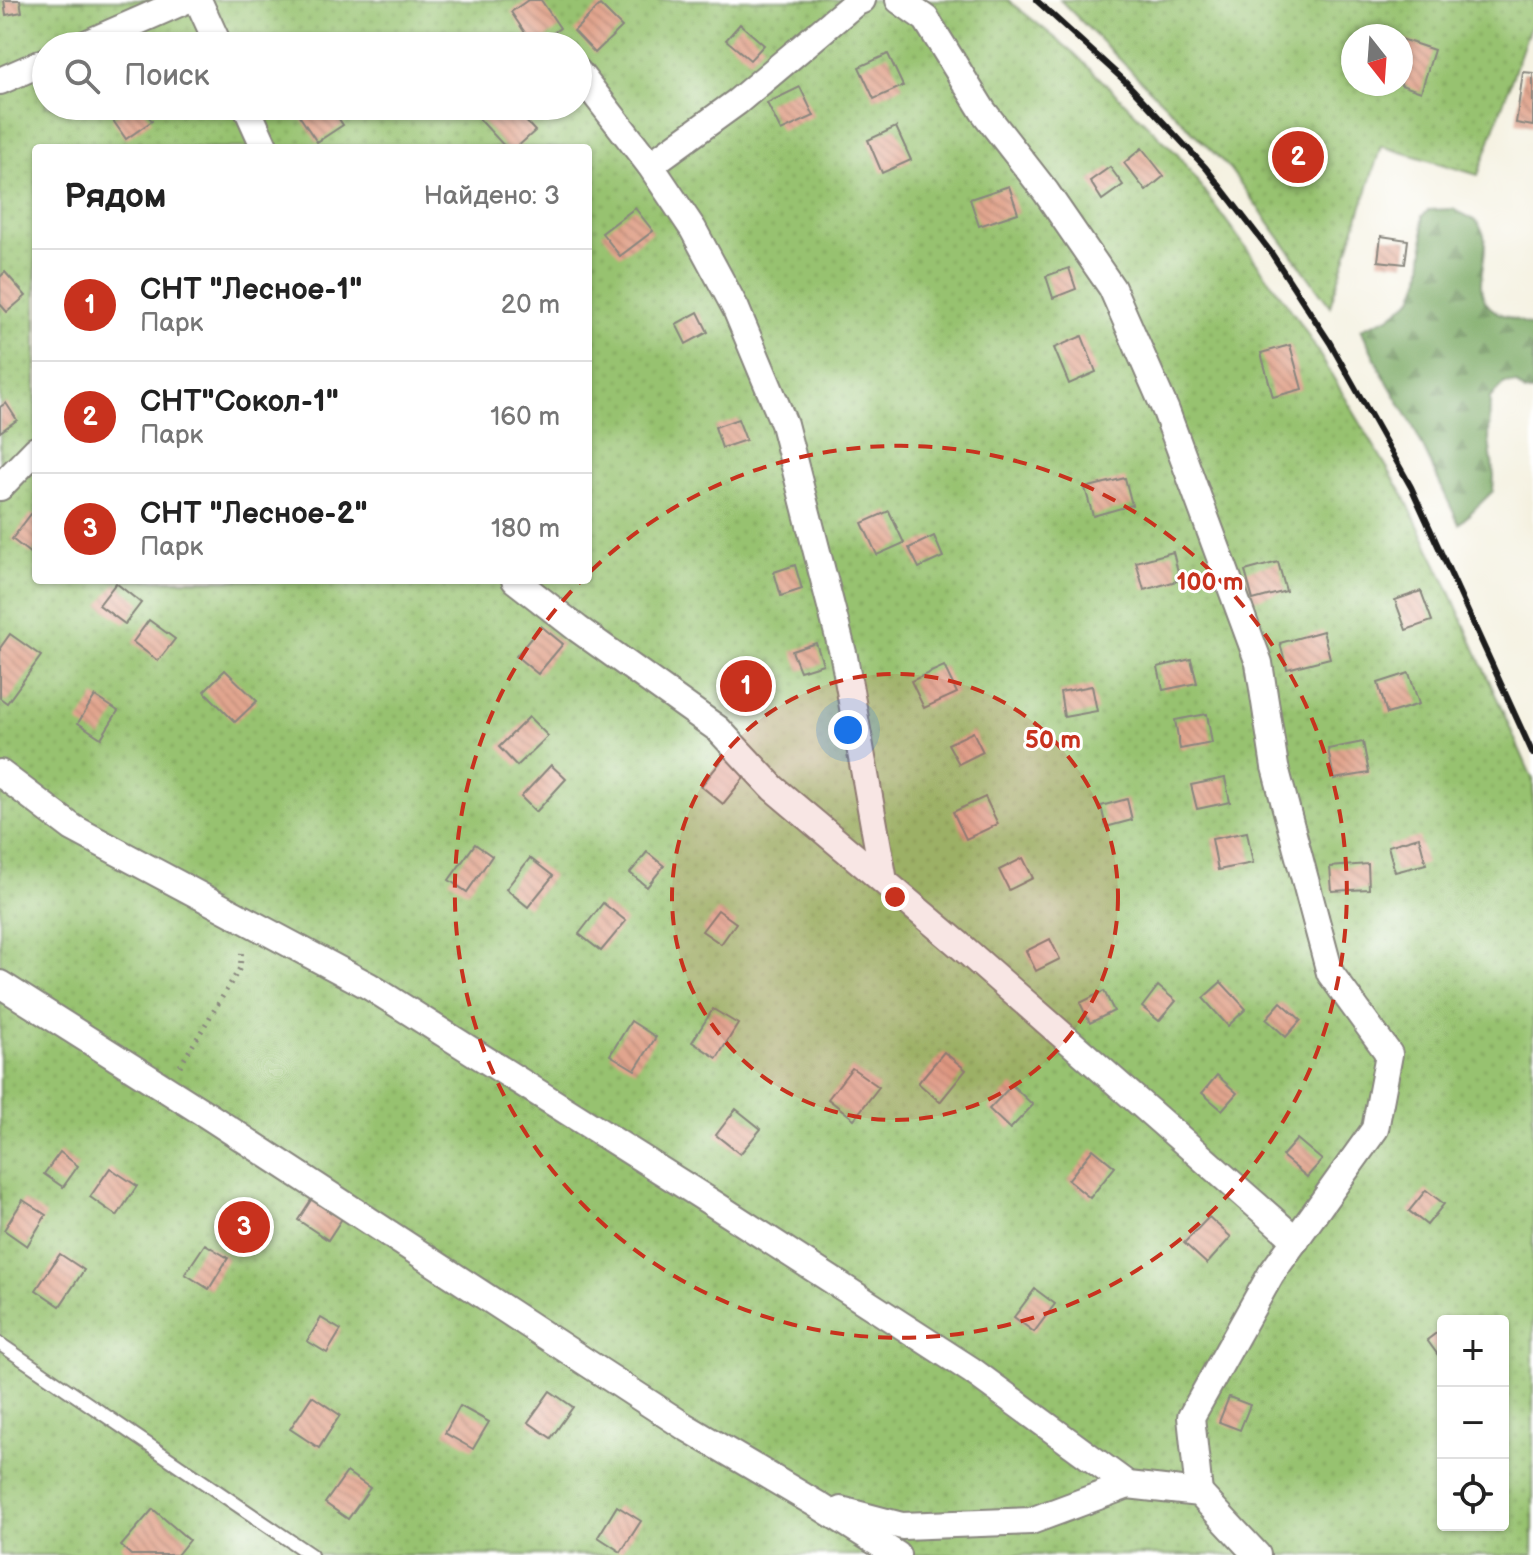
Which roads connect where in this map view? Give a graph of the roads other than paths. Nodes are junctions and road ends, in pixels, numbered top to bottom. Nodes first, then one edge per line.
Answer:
1 (186, 0) edge
2 (198, 0) edge
3 (862, 0) edge
4 (899, 0) edge
5 (113, 32) edge
6 (213, 32) edge
7 (32, 67) edge
8 (0, 81) edge
9 (592, 90) edge
10 (252, 120) edge
11 (263, 144) edge
12 (650, 165) junction
13 (32, 454) edge
14 (0, 487) edge
15 (520, 584) edge
16 (0, 773) edge
17 (884, 881) junction
18 (0, 984) edge
19 (1296, 1240) junction
20 (0, 1344) edge
21 (1128, 1485) junction
22 (1199, 1493) junction
23 (818, 1505) junction
24 (311, 1555) edge
25 (897, 1555) edge
26 (1257, 1555) edge

1 - 5 street
2 - 6 street
3 - 12 street
4 - 19 street
7 - 8 street
9 - 12 street
10 - 11 street
12 - 17 street
13 - 14 street
15 - 17 street
16 - 21 street
17 - 19 street
18 - 23 street
19 - 22 street
20 - 24 lane
21 - 22 street
21 - 23 street
22 - 26 street
23 - 25 street

